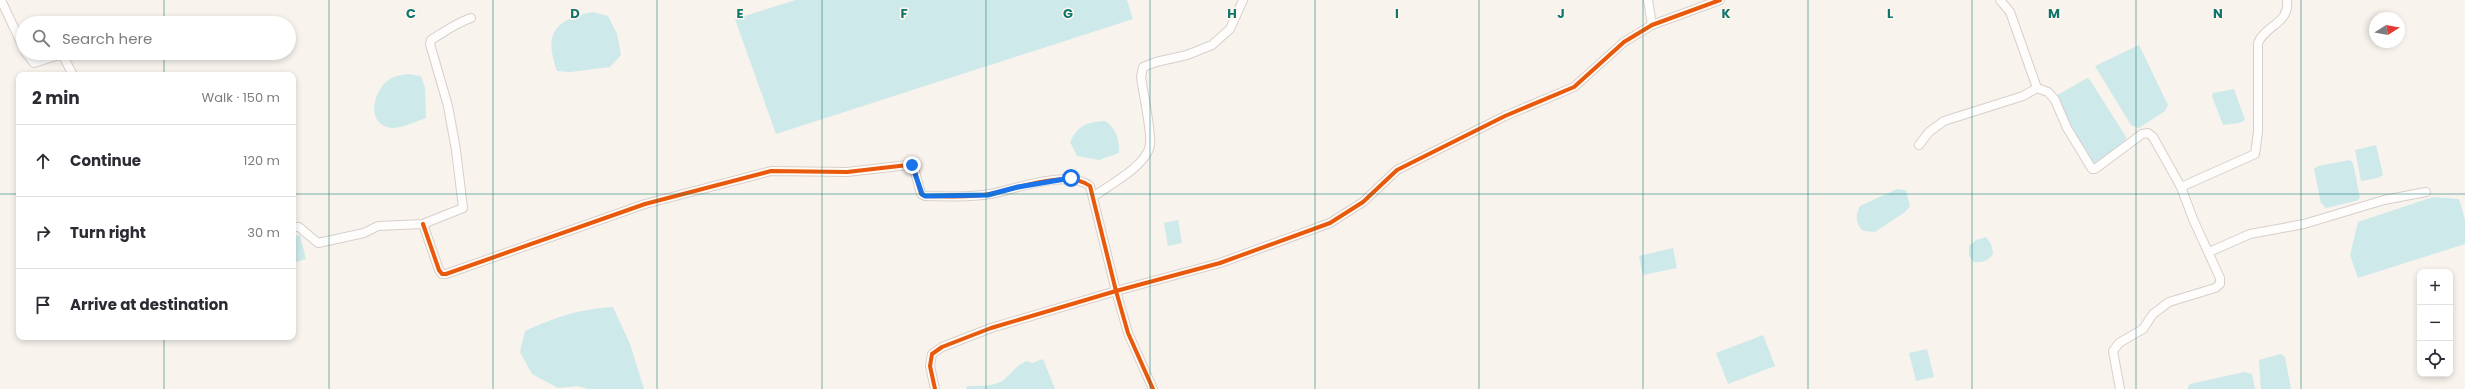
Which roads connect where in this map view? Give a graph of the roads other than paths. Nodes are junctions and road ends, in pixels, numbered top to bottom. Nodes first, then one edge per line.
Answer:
1 (1, 0) edge
2 (1243, 0) edge
3 (1648, 0) edge
4 (1720, 0) edge
5 (2000, 0) edge
6 (2287, 0) edge
7 (471, 18) dead end
8 (1652, 25) junction
9 (16, 32) edge
10 (32, 60) edge
11 (43, 60) edge
12 (65, 60) edge
13 (71, 72) edge
14 (2037, 88) junction
15 (1919, 145) dead end
16 (2181, 186) junction
17 (2426, 192) dead end
18 (1094, 196) junction
19 (423, 224) junction
20 (296, 227) edge
21 (2209, 252) junction
22 (1116, 291) junction
23 (935, 389) edge
24 (1153, 389) edge
25 (2120, 389) edge

1 - 9 street
2 - 18 street
3 - 8 street
4 - 8 street
5 - 14 street
6 - 16 street
7 - 19 street
8 - 22 street
10 - 11 street
12 - 13 street
14 - 15 street
14 - 16 street
16 - 21 street
17 - 21 street
18 - 19 street
18 - 22 street
19 - 20 street
21 - 25 street
22 - 23 street
22 - 24 street

